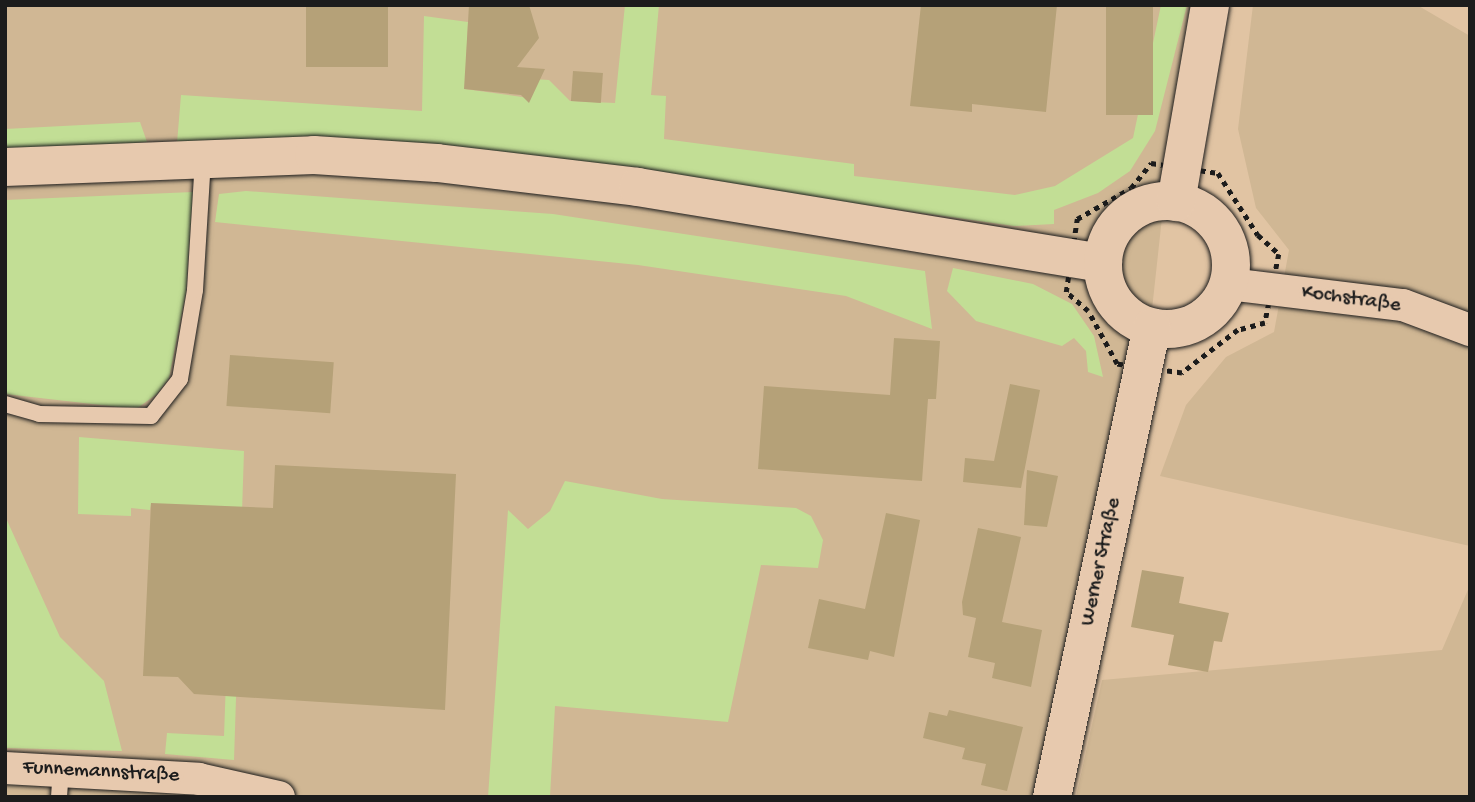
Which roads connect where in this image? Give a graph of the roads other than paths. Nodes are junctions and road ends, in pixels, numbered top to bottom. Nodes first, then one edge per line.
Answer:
1 (1210, 5) edge
2 (204, 158) junction
3 (5, 167) edge
4 (1179, 184) junction
5 (1074, 274) junction
6 (1228, 284) junction
7 (1152, 328) junction
8 (1470, 330) edge
9 (5, 404) edge
10 (5, 768) edge
11 (60, 784) edge
12 (279, 797) edge
13 (1052, 797) edge

1 - 4 street
2 - 3 street
2 - 5 street
2 - 9 lane
4 - 5 street
4 - 6 street
5 - 7 street
6 - 7 street
6 - 8 street, Kochstraße
7 - 13 street, Werner Straße
10 - 11 street, Funnemannstraße
11 - 12 street, Funnemannstraße

